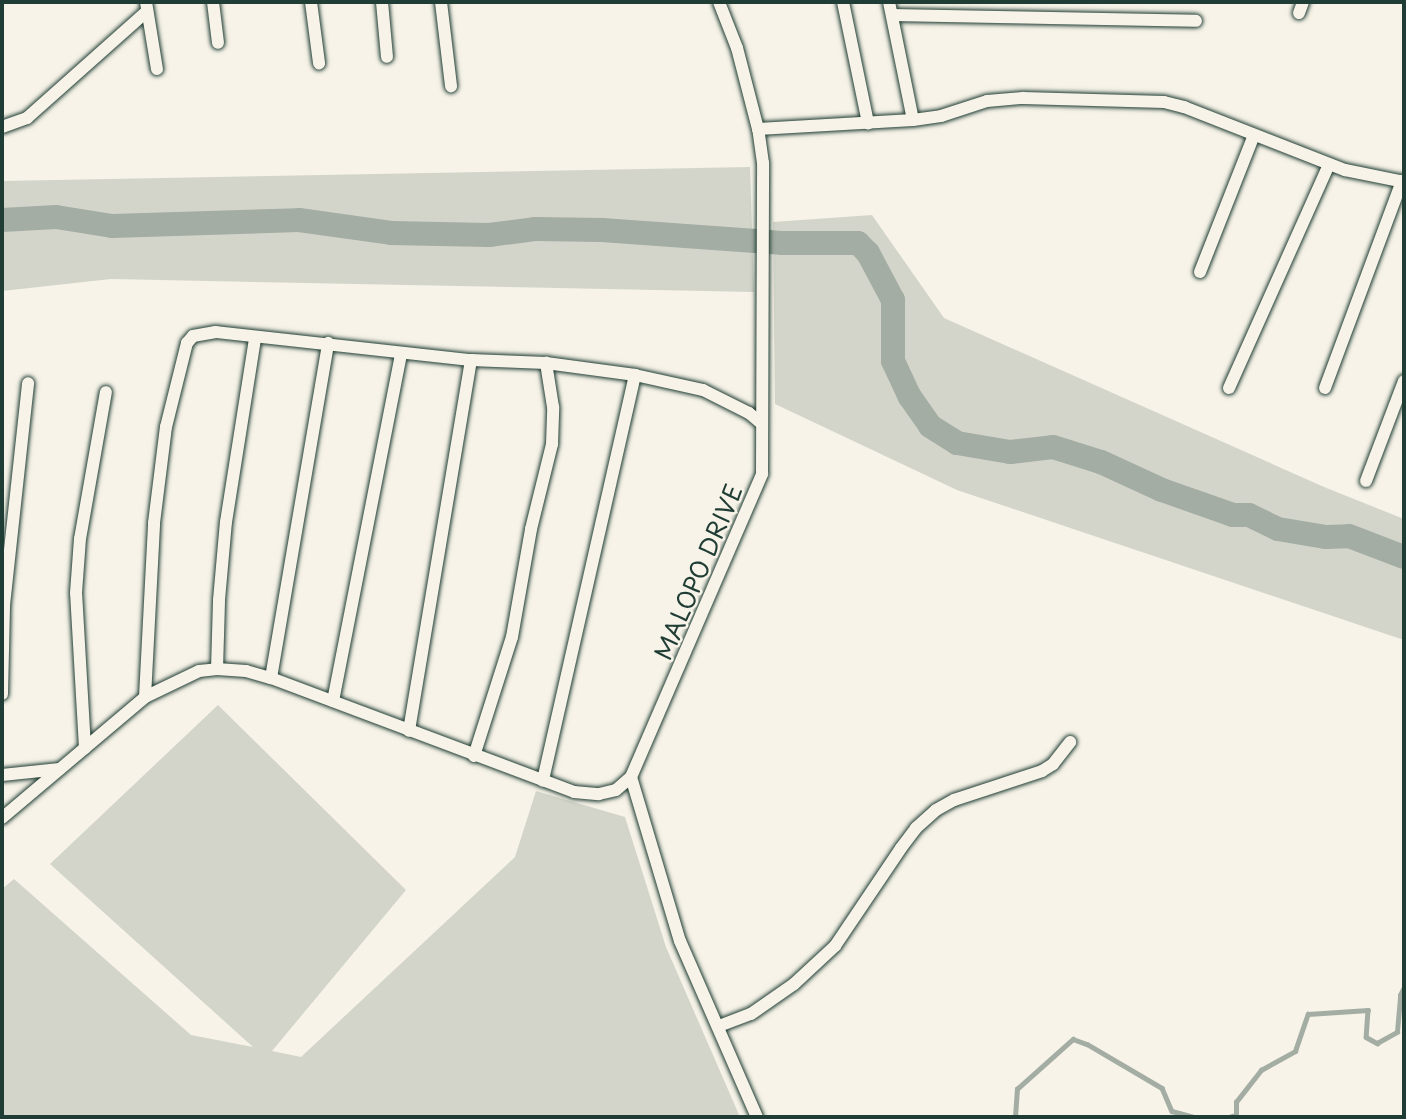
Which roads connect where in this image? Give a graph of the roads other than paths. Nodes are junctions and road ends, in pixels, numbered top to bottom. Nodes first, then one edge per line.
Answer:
1 (213, 2) edge
2 (311, 2) edge
3 (382, 2) edge
4 (441, 2) edge
5 (719, 2) edge
6 (843, 2) edge
7 (889, 2) edge
8 (146, 6) edge
9 (892, 15) junction
10 (1196, 22) dead end
11 (218, 43) dead end
12 (387, 57) dead end
13 (319, 63) dead end
14 (157, 69) dead end
15 (451, 86) dead end
16 (913, 120) junction
17 (868, 123) junction
18 (2, 127) edge
19 (758, 130) junction
20 (1254, 135) junction
21 (1329, 164) junction
22 (1403, 182) edge
23 (1200, 272) dead end
24 (255, 338) junction
25 (328, 343) junction
26 (401, 354) junction
27 (471, 360) junction
28 (546, 363) junction
29 (635, 375) junction
30 (1404, 381) edge
31 (28, 383) dead end
32 (1229, 388) dead end
33 (1325, 388) dead end
34 (106, 392) dead end
35 (762, 424) junction
36 (1366, 481) dead end
37 (217, 669) junction
38 (271, 678) junction
39 (2, 694) edge
40 (145, 696) junction
41 (333, 701) junction
42 (409, 731) junction
43 (1070, 742) dead end
44 (85, 748) junction
45 (474, 756) junction
46 (60, 769) junction
47 (2, 775) edge
48 (631, 777) junction
49 (543, 781) junction
50 (2, 818) edge
51 (719, 1026) junction
52 (757, 1117) edge

1 - 11 street
2 - 13 street
3 - 12 street
4 - 15 street
5 - 19 street, MALOPO DRIVE
6 - 17 street
7 - 9 street
8 - 14 street
8 - 18 street
9 - 10 street
9 - 16 street
16 - 17 street
16 - 20 street
17 - 19 street
19 - 35 street, MALOPO DRIVE
20 - 21 street
20 - 23 street
21 - 22 street
21 - 32 street
22 - 33 street
24 - 25 street
24 - 37 street
24 - 40 street
25 - 26 street
25 - 38 street
26 - 27 street
26 - 41 street
27 - 28 street
27 - 42 street
28 - 29 street
28 - 45 street
29 - 35 street
29 - 49 street
30 - 36 street
31 - 39 street
34 - 44 street
35 - 48 street, MALOPO DRIVE
37 - 38 street
37 - 40 street
38 - 41 street
40 - 44 street
41 - 42 street
42 - 45 street
43 - 51 street
44 - 46 street
45 - 49 street
46 - 47 street
46 - 50 street
48 - 49 street
48 - 51 street
51 - 52 street

